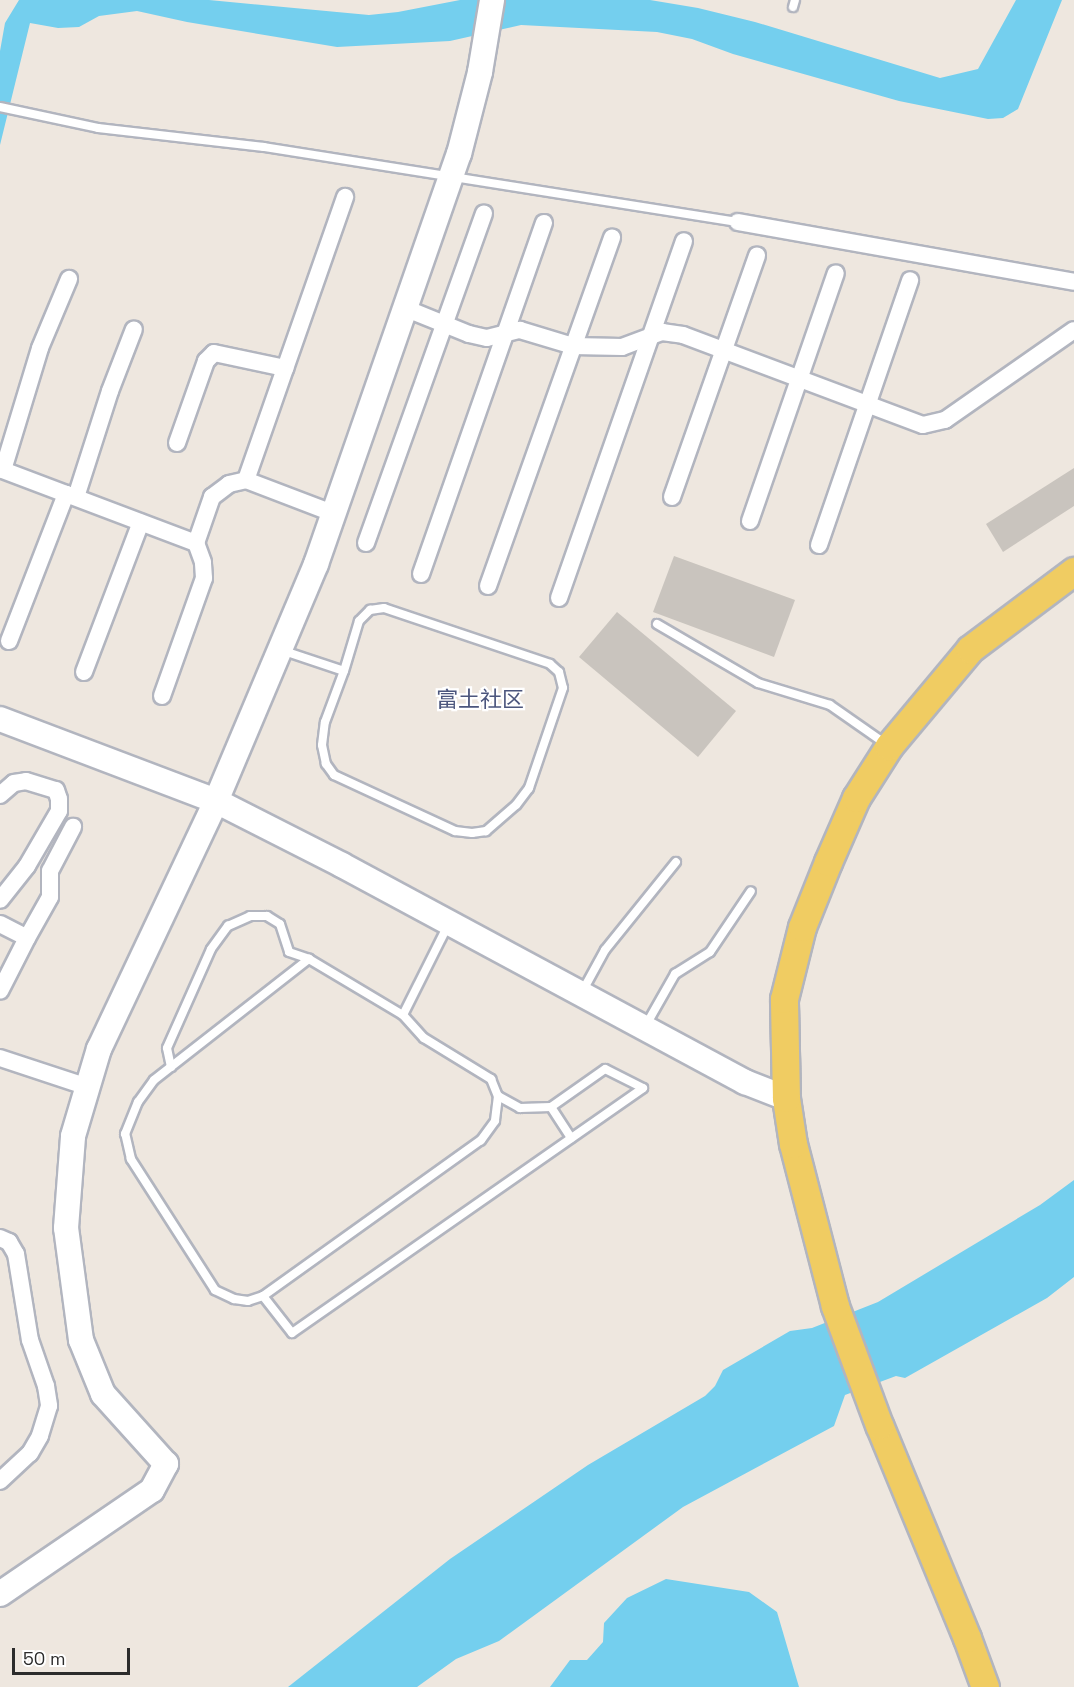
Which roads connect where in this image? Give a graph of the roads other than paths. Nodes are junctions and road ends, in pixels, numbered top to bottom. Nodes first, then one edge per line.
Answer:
1 (492, 0) edge
2 (0, 107) edge
3 (452, 177) junction
4 (345, 197) dead end
5 (484, 213) dead end
6 (738, 222) joint
7 (544, 223) dead end
8 (612, 237) dead end
9 (684, 241) dead end
10 (757, 255) dead end
11 (836, 273) dead end
12 (69, 279) dead end
13 (910, 280) dead end
14 (1074, 282) edge
15 (407, 309) junction
16 (444, 324) junction
17 (134, 329) dead end
18 (1074, 330) edge
19 (505, 332) junction
20 (651, 336) junction
21 (573, 346) junction
22 (724, 350) junction
23 (285, 368) junction
24 (799, 379) junction
25 (867, 404) junction
26 (177, 443) dead end
27 (2, 469) edge
28 (246, 480) junction
29 (71, 496) junction
30 (672, 497) dead end
31 (335, 514) junction
32 (750, 521) dead end
33 (141, 522) junction
34 (196, 543) junction
35 (366, 543) dead end
36 (819, 544) dead end
37 (1074, 571) edge
38 (421, 574) dead end
39 (488, 586) dead end
40 (559, 598) dead end
41 (657, 624) dead end
42 (9, 641) dead end
43 (280, 650) junction
44 (344, 671) junction
45 (84, 672) dead end
46 (162, 696) dead end
47 (0, 719) edge
48 (889, 746) junction
49 (0, 795) edge
50 (216, 801) junction
51 (73, 827) dead end
52 (676, 862) dead end
53 (751, 891) dead end
54 (0, 900) edge
55 (449, 923) junction
56 (0, 924) edge
57 (27, 938) junction
58 (309, 959) junction
59 (0, 991) edge
60 (581, 994) junction
61 (403, 1015) junction
62 (644, 1027) junction
63 (0, 1058) edge
64 (171, 1067) junction
65 (88, 1087) junction
66 (498, 1096) junction
67 (786, 1098) junction
68 (551, 1107) junction
69 (572, 1138) junction
70 (0, 1238) edge
71 (263, 1296) junction
72 (0, 1481) edge
73 (0, 1594) edge
74 (985, 1687) edge

1 - 3 main road
2 - 3 lane
3 - 6 lane
3 - 15 main road
4 - 23 street
5 - 16 street
6 - 14 street
7 - 19 street
8 - 21 street
9 - 20 street
10 - 22 street
11 - 24 street
12 - 27 street
13 - 25 street
15 - 16 street
15 - 31 main road
16 - 19 street
16 - 35 street
17 - 29 street
18 - 25 street
19 - 21 street
19 - 38 street
20 - 21 street
20 - 22 street
20 - 40 street
21 - 39 street
22 - 24 street
22 - 30 street
23 - 26 street
23 - 28 street
24 - 25 street
24 - 32 street
25 - 36 street
27 - 29 street
28 - 31 street
28 - 34 street
29 - 33 street
29 - 42 street
31 - 43 main road
33 - 34 street
33 - 45 street
34 - 46 street
37 - 48 main road
41 - 48 lane
43 - 44 lane
43 - 50 main road
44 - 44 lane
47 - 50 main road
48 - 67 main road
49 - 54 street
50 - 55 main road
50 - 65 main road
51 - 57 street
52 - 60 lane
53 - 62 lane
55 - 60 main road
55 - 61 lane
56 - 57 street
57 - 59 street
58 - 61 lane
58 - 64 lane
58 - 64 lane
60 - 62 main road
61 - 66 lane
62 - 67 main road
63 - 65 street
64 - 71 lane
65 - 73 main road
66 - 68 lane
66 - 71 lane
67 - 74 main road
68 - 69 lane
68 - 69 lane
69 - 71 lane
70 - 72 street

